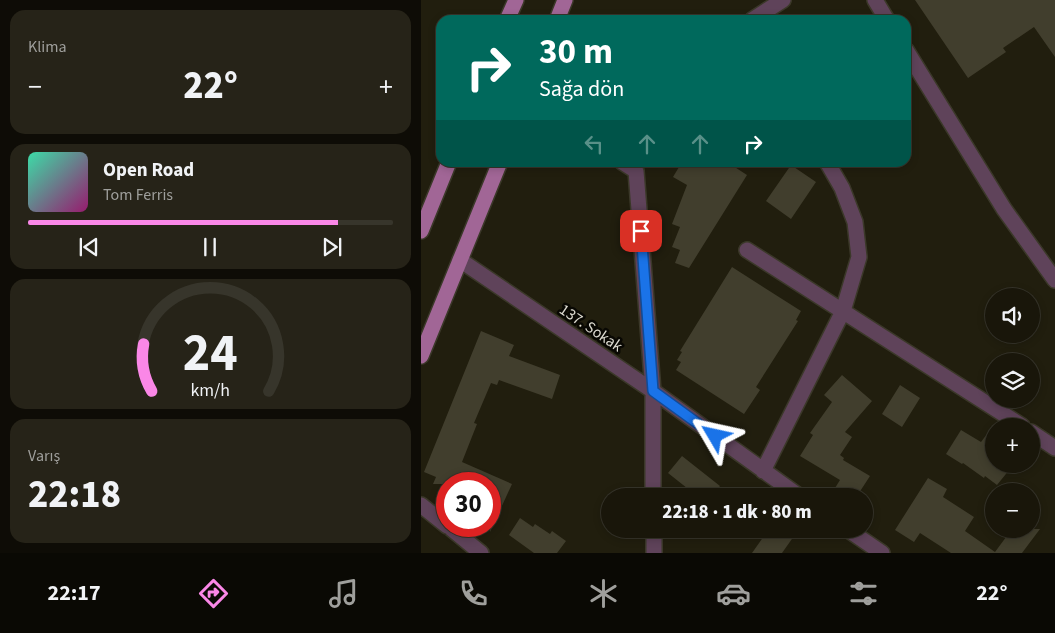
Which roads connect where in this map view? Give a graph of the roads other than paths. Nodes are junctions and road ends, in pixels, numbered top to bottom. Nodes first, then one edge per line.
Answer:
1 (516, 0) edge
2 (565, 0) edge
3 (783, 0) edge
4 (875, 0) edge
5 (509, 15) edge
6 (559, 15) edge
7 (760, 15) edge
8 (884, 15) edge
9 (911, 58) edge
10 (447, 167) edge
11 (498, 167) edge
12 (639, 167) edge
13 (830, 167) edge
14 (421, 231) edge
15 (747, 250) dead end
16 (460, 260) junction
17 (1055, 280) edge
18 (843, 311) junction
19 (421, 356) edge
20 (653, 391) junction
21 (1010, 418) edge
22 (1040, 438) edge
23 (1055, 448) edge
24 (763, 471) junction
25 (653, 488) edge
26 (787, 488) edge
27 (421, 505) edge
28 (436, 517) edge
29 (461, 537) edge
30 (654, 538) edge
31 (860, 538) edge
32 (481, 553) edge
33 (654, 553) edge
34 (882, 553) edge

1 - 5 main road
2 - 6 main road
3 - 7 street
4 - 8 street
9 - 17 street
10 - 14 main road
11 - 16 main road
12 - 20 street
13 - 18 street
15 - 18 street
16 - 19 main road
16 - 20 street, 137. Sokak
18 - 21 street
18 - 24 street
20 - 24 street, 137. Sokak
20 - 25 street
22 - 23 street
24 - 26 street, 137. Sokak
27 - 28 street
29 - 32 street
30 - 33 street
31 - 34 street

